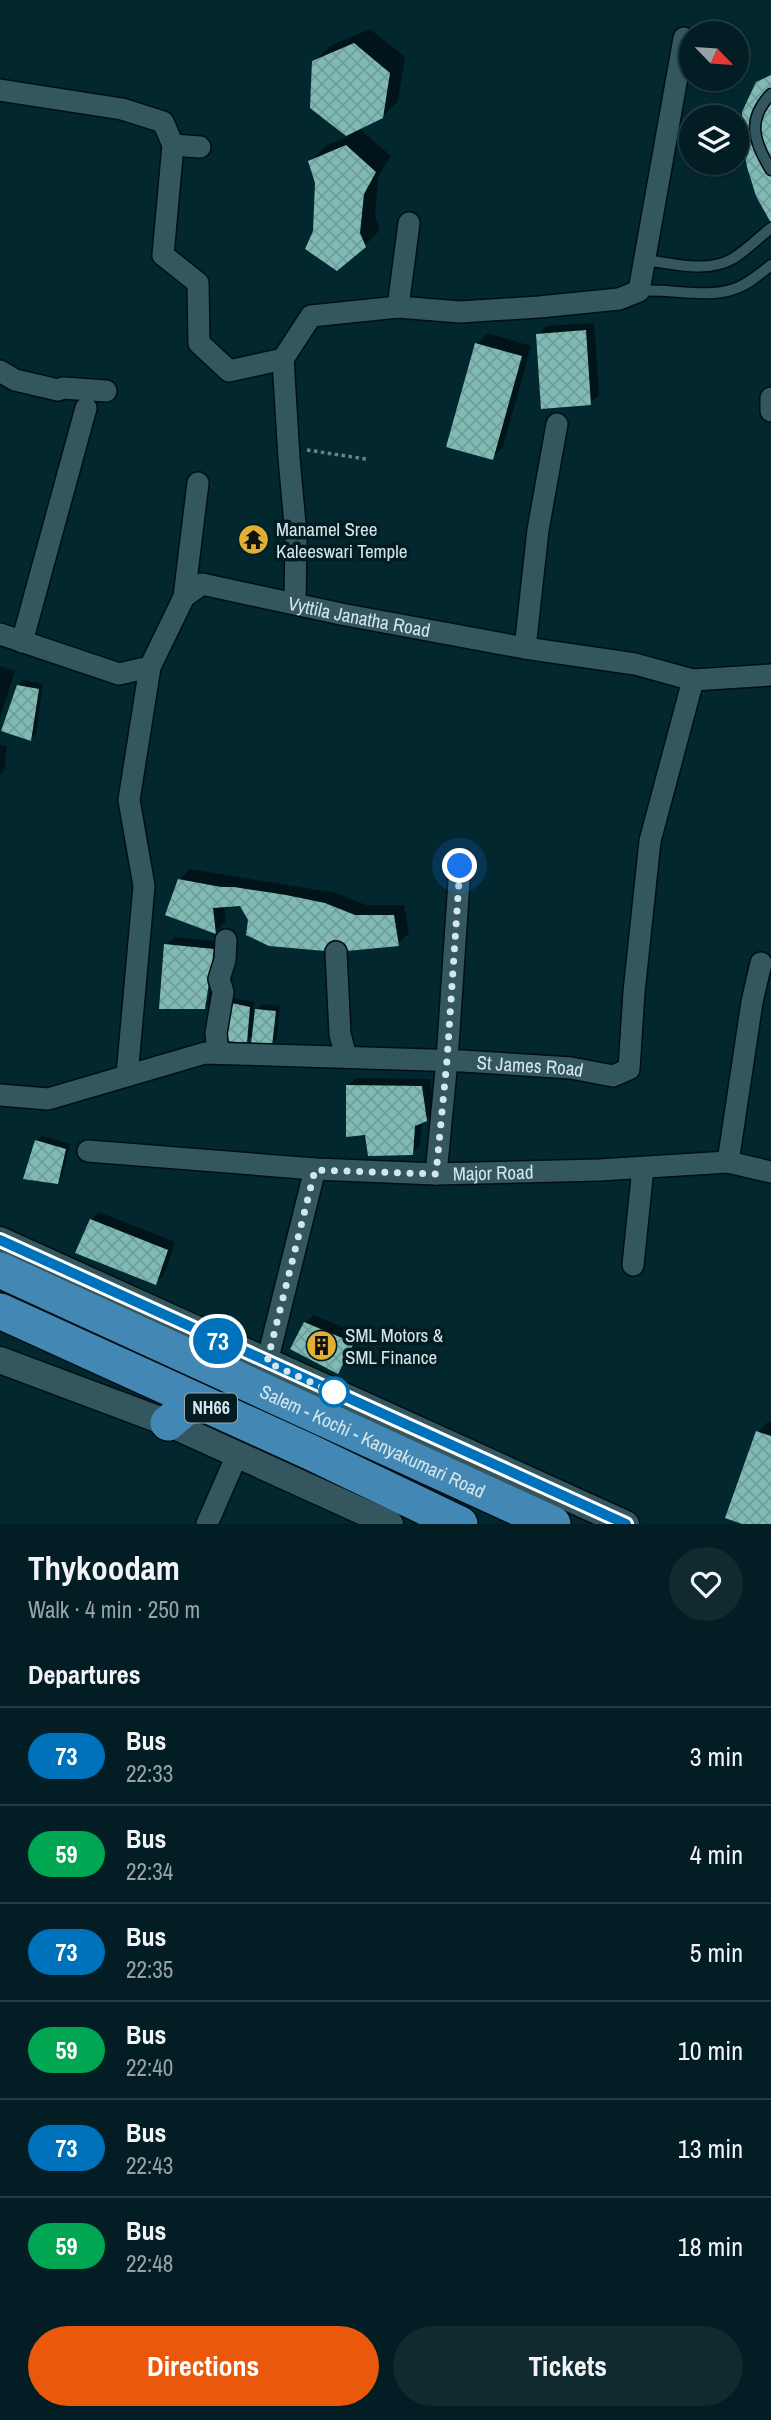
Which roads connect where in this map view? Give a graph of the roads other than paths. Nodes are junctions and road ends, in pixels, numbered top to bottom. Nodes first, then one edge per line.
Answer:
1 (679, 67) edge
2 (0, 90) edge
3 (771, 94) edge
4 (173, 145) junction
5 (200, 147) dead end
6 (771, 170) edge
7 (409, 223) dead end
8 (771, 228) edge
9 (646, 260) junction
10 (771, 265) edge
11 (639, 291) junction
12 (398, 307) junction
13 (283, 359) junction
14 (0, 371) edge
15 (106, 391) dead end
16 (771, 398) edge
17 (86, 408) dead end
18 (771, 411) edge
19 (557, 424) dead end
20 (198, 483) dead end
21 (184, 597) junction
22 (295, 604) junction
23 (0, 634) edge
24 (22, 642) junction
25 (524, 648) junction
26 (150, 667) junction
27 (771, 675) edge
28 (693, 680) junction
29 (460, 866) dead end
30 (226, 940) dead end
31 (336, 952) dead end
32 (761, 963) dead end
33 (218, 1053) junction
34 (346, 1057) junction
35 (447, 1060) junction
36 (127, 1076) junction
37 (0, 1095) edge
38 (88, 1151) dead end
39 (729, 1162) junction
40 (643, 1168) junction
41 (315, 1170) junction
42 (771, 1172) edge
43 (436, 1174) junction
44 (0, 1240) edge
45 (633, 1265) dead end
46 (0, 1270) edge
47 (0, 1311) edge
48 (207, 1351) junction
49 (0, 1360) edge
50 (267, 1362) junction
51 (195, 1400) junction
52 (168, 1423) junction
53 (367, 1439) junction
54 (237, 1455) junction
55 (438, 1472) junction
56 (351, 1473) junction
57 (421, 1507) junction
58 (207, 1524) edge
59 (390, 1524) edge
60 (460, 1524) edge
61 (553, 1524) edge
62 (626, 1524) edge

1 - 9 street
2 - 4 street
3 - 6 lane
4 - 5 street
4 - 13 street
7 - 12 street
8 - 9 lane
9 - 11 street
10 - 11 lane
11 - 12 street
12 - 13 street
13 - 22 street
14 - 15 street
16 - 18 street
17 - 24 street
19 - 25 street
20 - 21 street
21 - 22 street, Vyttila Janatha Road
21 - 26 street
22 - 25 street, Vyttila Janatha Road
23 - 24 street
24 - 26 street
25 - 28 street, Vyttila Janatha Road
26 - 36 street
27 - 28 street, Vyttila Janatha Road
28 - 35 street, St James Road
29 - 35 street
30 - 33 street
31 - 34 street
32 - 39 street
33 - 34 street, St James Road
33 - 36 street, St James Road
34 - 35 street, St James Road
35 - 43 street
36 - 37 street, St James Road
38 - 41 street, Major Road
39 - 40 street, Major Road
39 - 42 street, Major Road
40 - 43 street, Major Road
40 - 45 street
41 - 43 street, Major Road
41 - 50 street
44 - 48 street
46 - 48 highway, Salem - Kochi - Kanyakumari Road / NH66
47 - 51 highway, Salem - Kochi - Kanyakumari Road / NH66
48 - 50 street
48 - 53 highway, Salem - Kochi - Kanyakumari Road / NH66
49 - 52 street
50 - 62 street
51 - 52 highway
51 - 56 highway, Salem - Kochi - Kanyakumari Road / NH66
52 - 54 street
53 - 55 highway, Salem - Kochi - Kanyakumari Road / NH66
53 - 56 highway
54 - 58 street
54 - 59 street
55 - 57 highway
55 - 61 highway, Salem - Kochi - Kanyakumari Road / NH66
56 - 57 highway, Salem - Kochi - Kanyakumari Road / NH66
57 - 60 highway, Salem - Kochi - Kanyakumari Road / NH66

